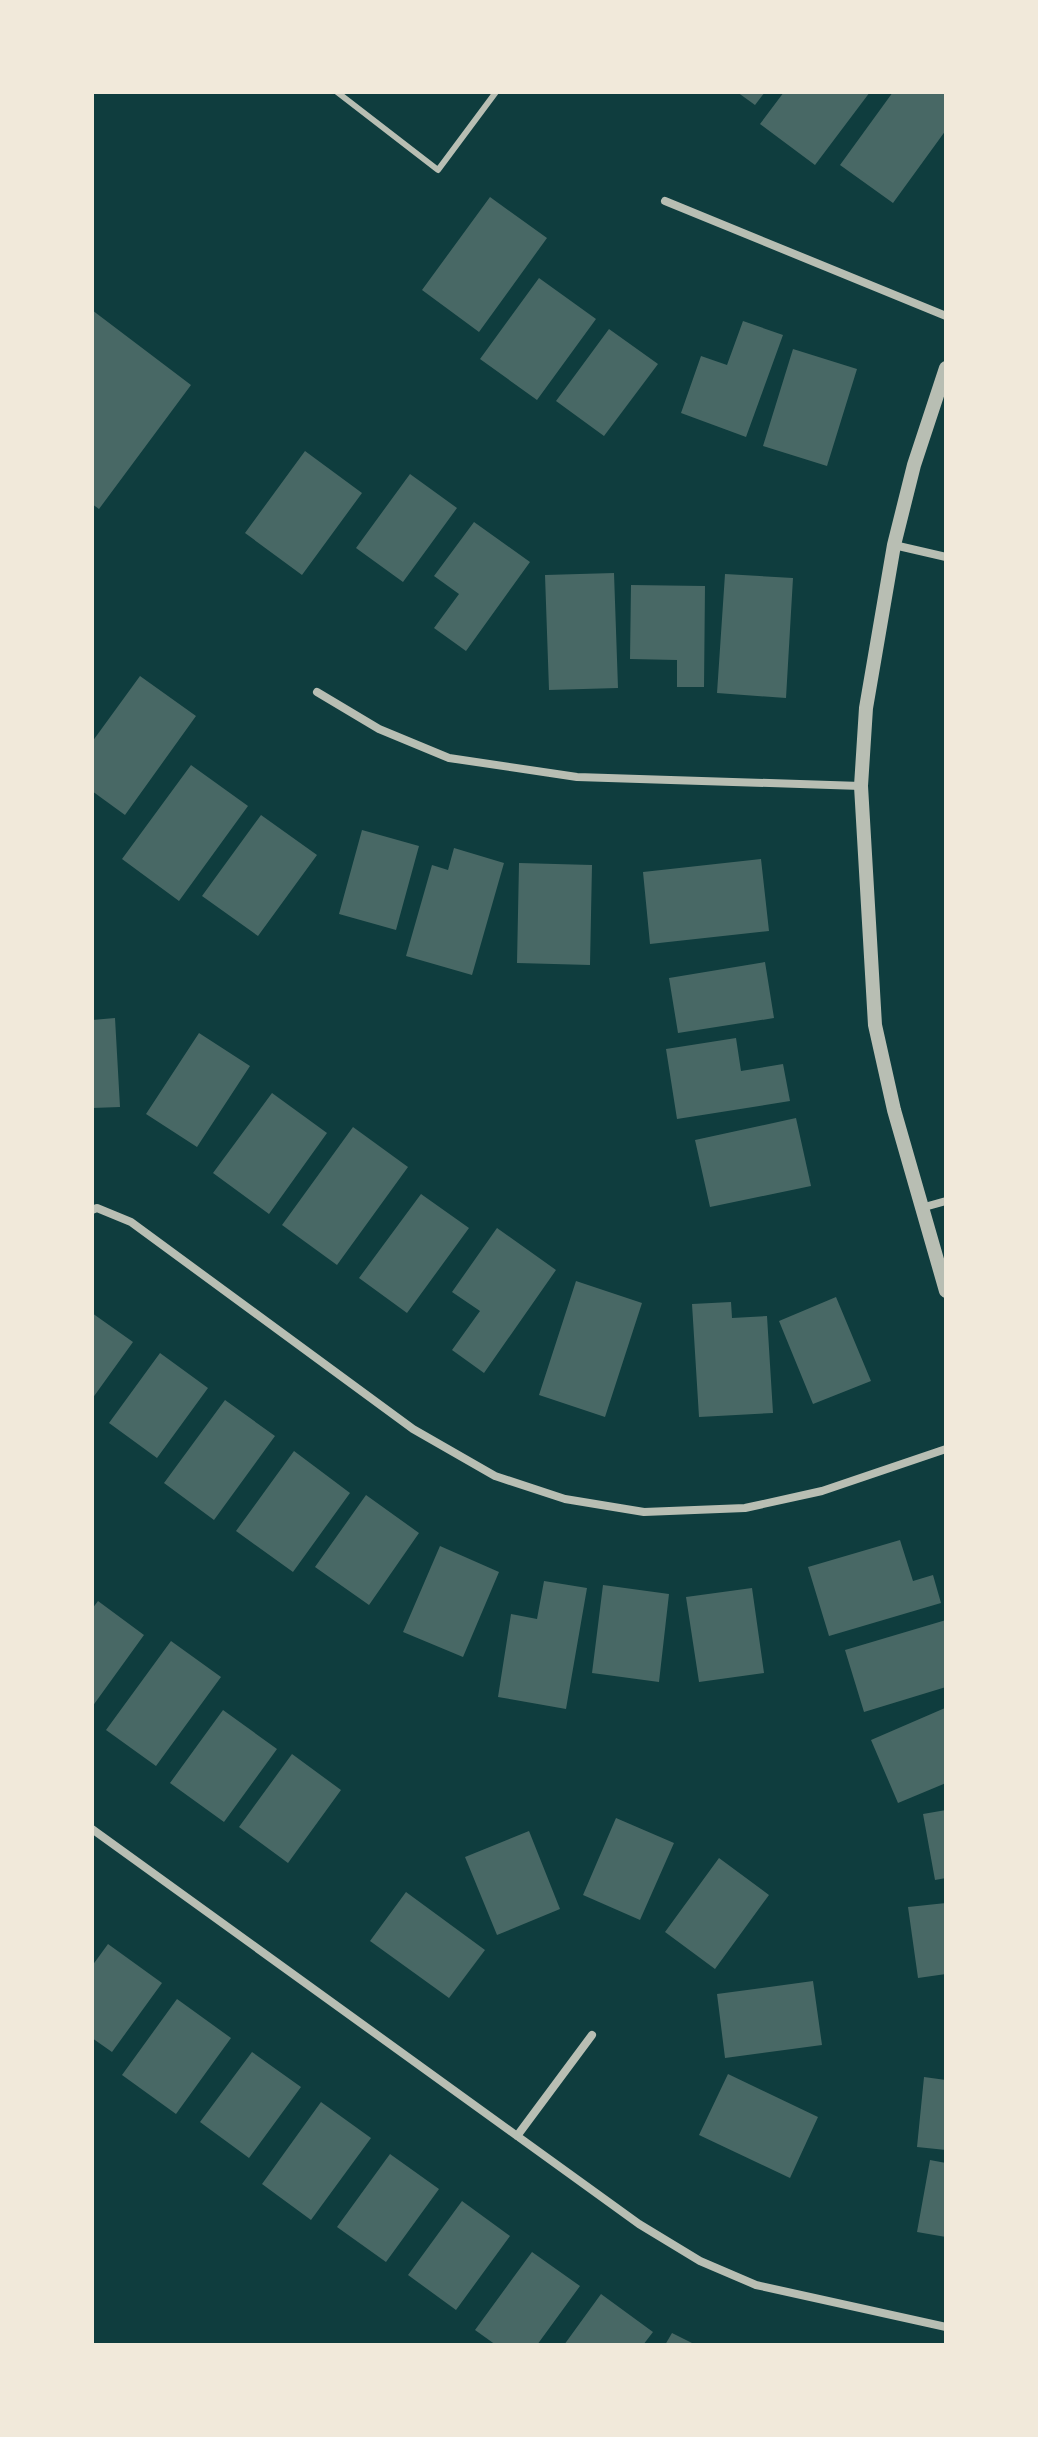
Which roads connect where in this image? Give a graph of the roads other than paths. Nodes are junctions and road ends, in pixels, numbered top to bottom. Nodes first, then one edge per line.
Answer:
1 (337, 92) edge
2 (496, 92) edge
3 (665, 201) dead end
4 (946, 316) edge
5 (946, 368) edge
6 (894, 545) junction
7 (946, 557) edge
8 (317, 692) dead end
9 (861, 786) junction
10 (946, 1201) edge
11 (921, 1208) junction
12 (95, 1209) edge
13 (946, 1291) edge
14 (946, 1449) edge
15 (92, 1829) edge
16 (592, 2035) dead end
17 (517, 2136) junction
18 (946, 2327) edge

1 - 2 lane
3 - 4 street
5 - 6 street
6 - 7 street
6 - 9 street
8 - 9 street
9 - 11 street
10 - 11 street
11 - 13 street
12 - 14 street
15 - 17 street
16 - 17 street
17 - 18 street

